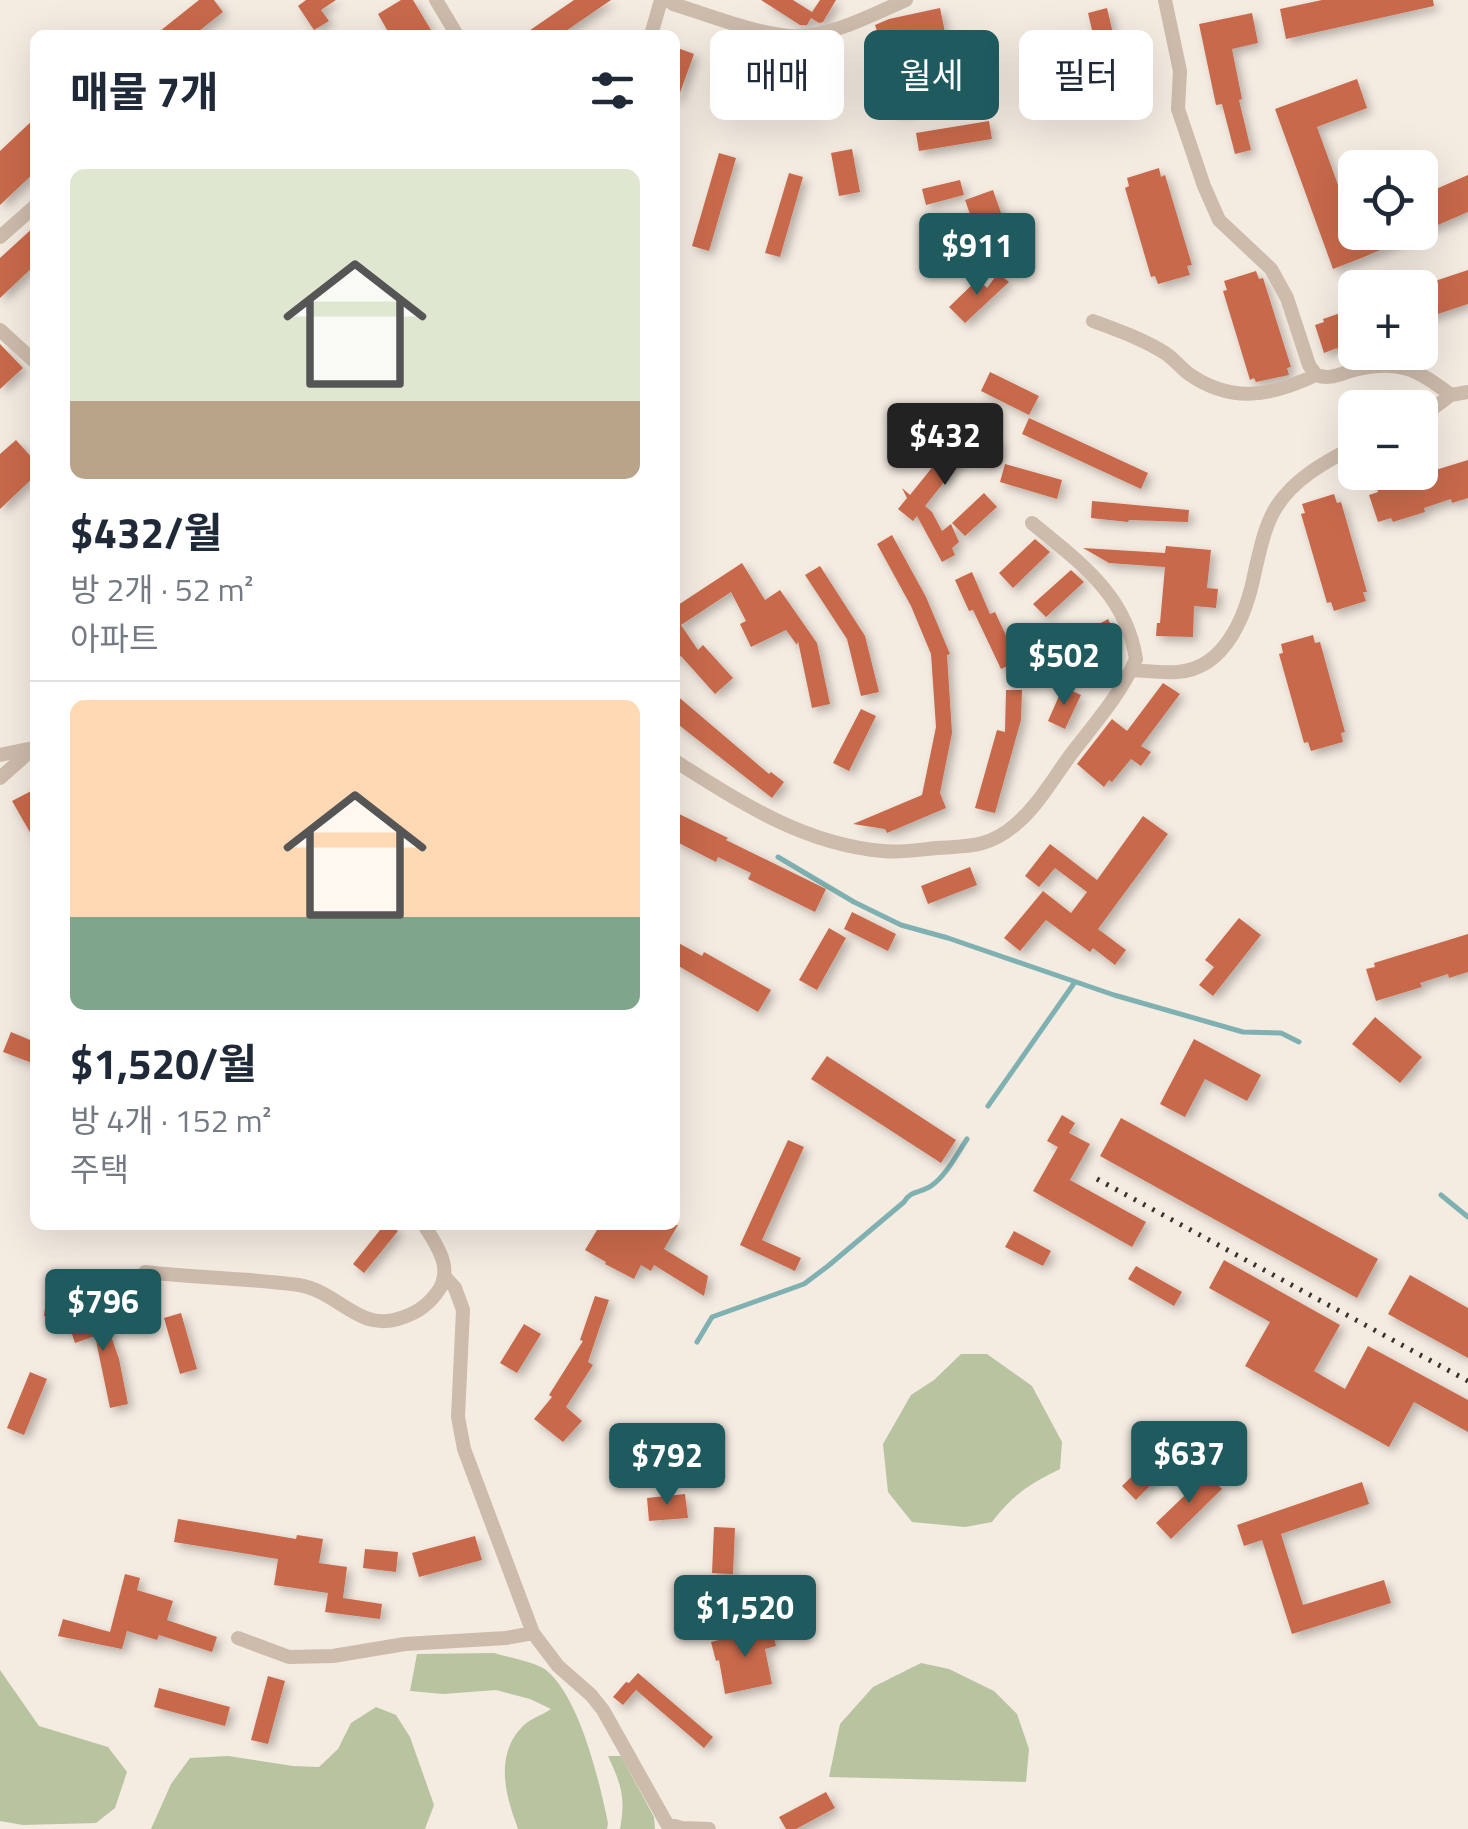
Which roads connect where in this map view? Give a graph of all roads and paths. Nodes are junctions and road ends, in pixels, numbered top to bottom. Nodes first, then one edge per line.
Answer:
1 (436, 0) edge
2 (661, 0) edge
3 (669, 0) edge
4 (906, 0) edge
5 (1164, 0) edge
6 (454, 30) edge
7 (652, 30) edge
8 (30, 210) edge
9 (0, 237) edge
10 (1093, 321) dead end
11 (0, 330) edge
12 (30, 357) edge
13 (1316, 375) junction
14 (1468, 392) edge
15 (1450, 396) junction
16 (1438, 405) edge
17 (1338, 456) edge
18 (1032, 523) dead end
19 (1132, 670) junction
20 (30, 748) edge
21 (30, 751) edge
22 (0, 755) edge
23 (680, 764) edge
24 (0, 778) edge
25 (427, 1230) edge
26 (145, 1272) dead end
27 (445, 1277) junction
28 (533, 1632) junction
29 (238, 1638) dead end
30 (709, 1829) edge

1 - 6 street
2 - 7 street
3 - 4 street
5 - 13 street
8 - 9 street
10 - 13 street
11 - 12 street
13 - 15 street
14 - 15 street
15 - 16 street
17 - 19 street
18 - 19 street
19 - 23 street
20 - 22 street
21 - 24 street
25 - 27 street
26 - 27 street
27 - 28 street
28 - 29 street
28 - 30 street

